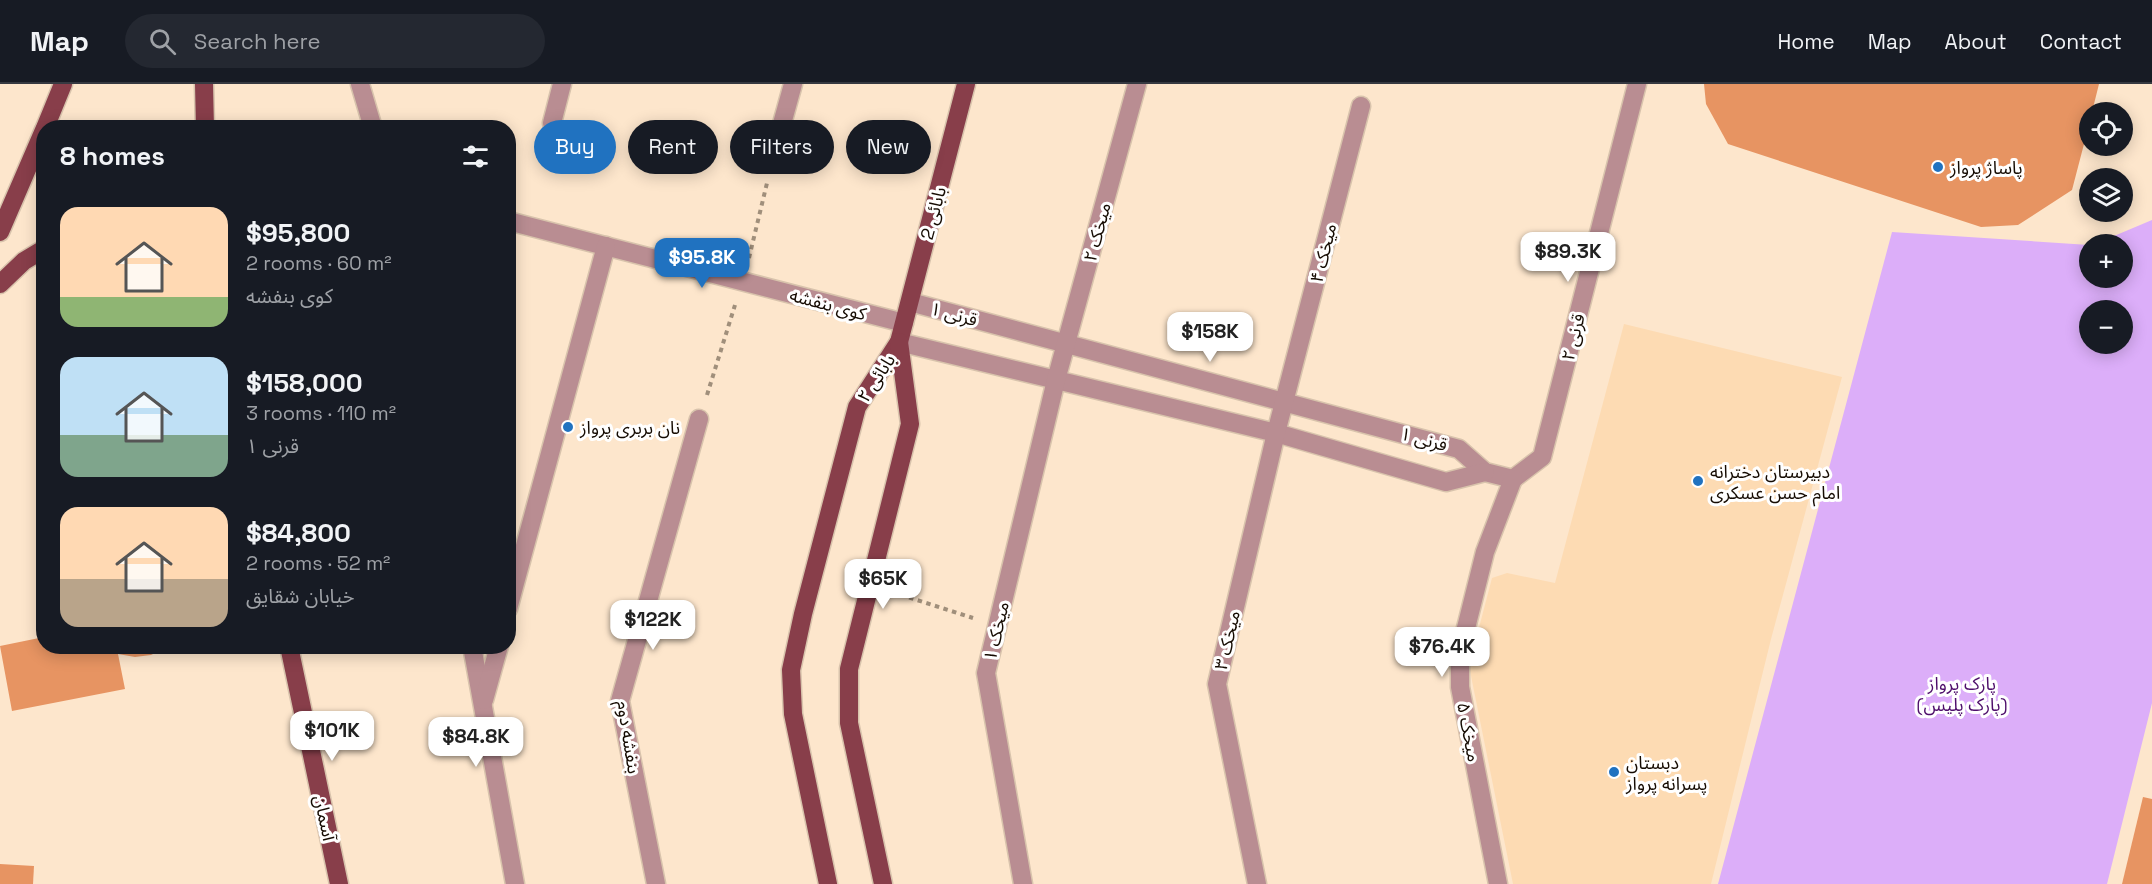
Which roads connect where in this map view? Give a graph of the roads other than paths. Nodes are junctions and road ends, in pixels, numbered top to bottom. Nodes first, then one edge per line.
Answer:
1 (63, 84) edge
2 (204, 84) edge
3 (360, 84) edge
4 (562, 84) edge
5 (793, 84) edge
6 (966, 84) edge
7 (1137, 84) edge
8 (1637, 84) edge
9 (1361, 106) dead end
10 (48, 120) edge
11 (205, 120) edge
12 (371, 120) edge
13 (553, 120) edge
14 (783, 120) edge
15 (36, 148) edge
16 (516, 223) edge
17 (0, 232) edge
18 (606, 246) junction
19 (36, 254) edge
20 (0, 284) edge
21 (910, 302) junction
22 (904, 323) junction
23 (899, 342) junction
24 (1066, 345) junction
25 (1056, 380) junction
26 (1285, 401) junction
27 (699, 419) road end
28 (1276, 433) junction
29 (1485, 472) junction
30 (1513, 479) junction
31 (516, 579) edge
32 (292, 654) edge
33 (473, 654) edge
34 (496, 654) edge
35 (483, 705) junction
36 (339, 884) edge
37 (515, 884) edge
38 (656, 884) edge
39 (828, 884) edge
40 (883, 884) edge
41 (1023, 884) edge
42 (1257, 884) edge
43 (1498, 884) edge

1 - 10 main road
2 - 11 main road
3 - 12 street
4 - 13 street
5 - 14 street
6 - 21 main road, بابائی 2
7 - 24 street, میخک ۲
8 - 30 street, قرنی ۲
9 - 26 street, میخک ۴
15 - 17 main road
16 - 18 street, کوی بنفشه
18 - 22 street, کوی بنفشه
18 - 31 street
19 - 20 main road
21 - 22 main road, بابائی 2
21 - 24 street, قرنی ۱
22 - 23 main road, بابائی 2
23 - 25 street, قرنی ۱
23 - 39 main road, بابائی ۲
23 - 40 main road, بابائی ۲
24 - 25 street, میخک ۲
24 - 26 street, قرنی ۱
25 - 28 street, قرنی ۱
25 - 41 street, میخک ۱
26 - 28 street, میخک ۴
26 - 29 street, قرنی ۱
27 - 38 street, بنفشه دوم
28 - 29 street, قرنی ۱
28 - 42 street, میخک ۳
29 - 30 street
30 - 43 street, میخک ۵
32 - 36 main road, آسمان
33 - 35 street
34 - 35 street
35 - 37 street

